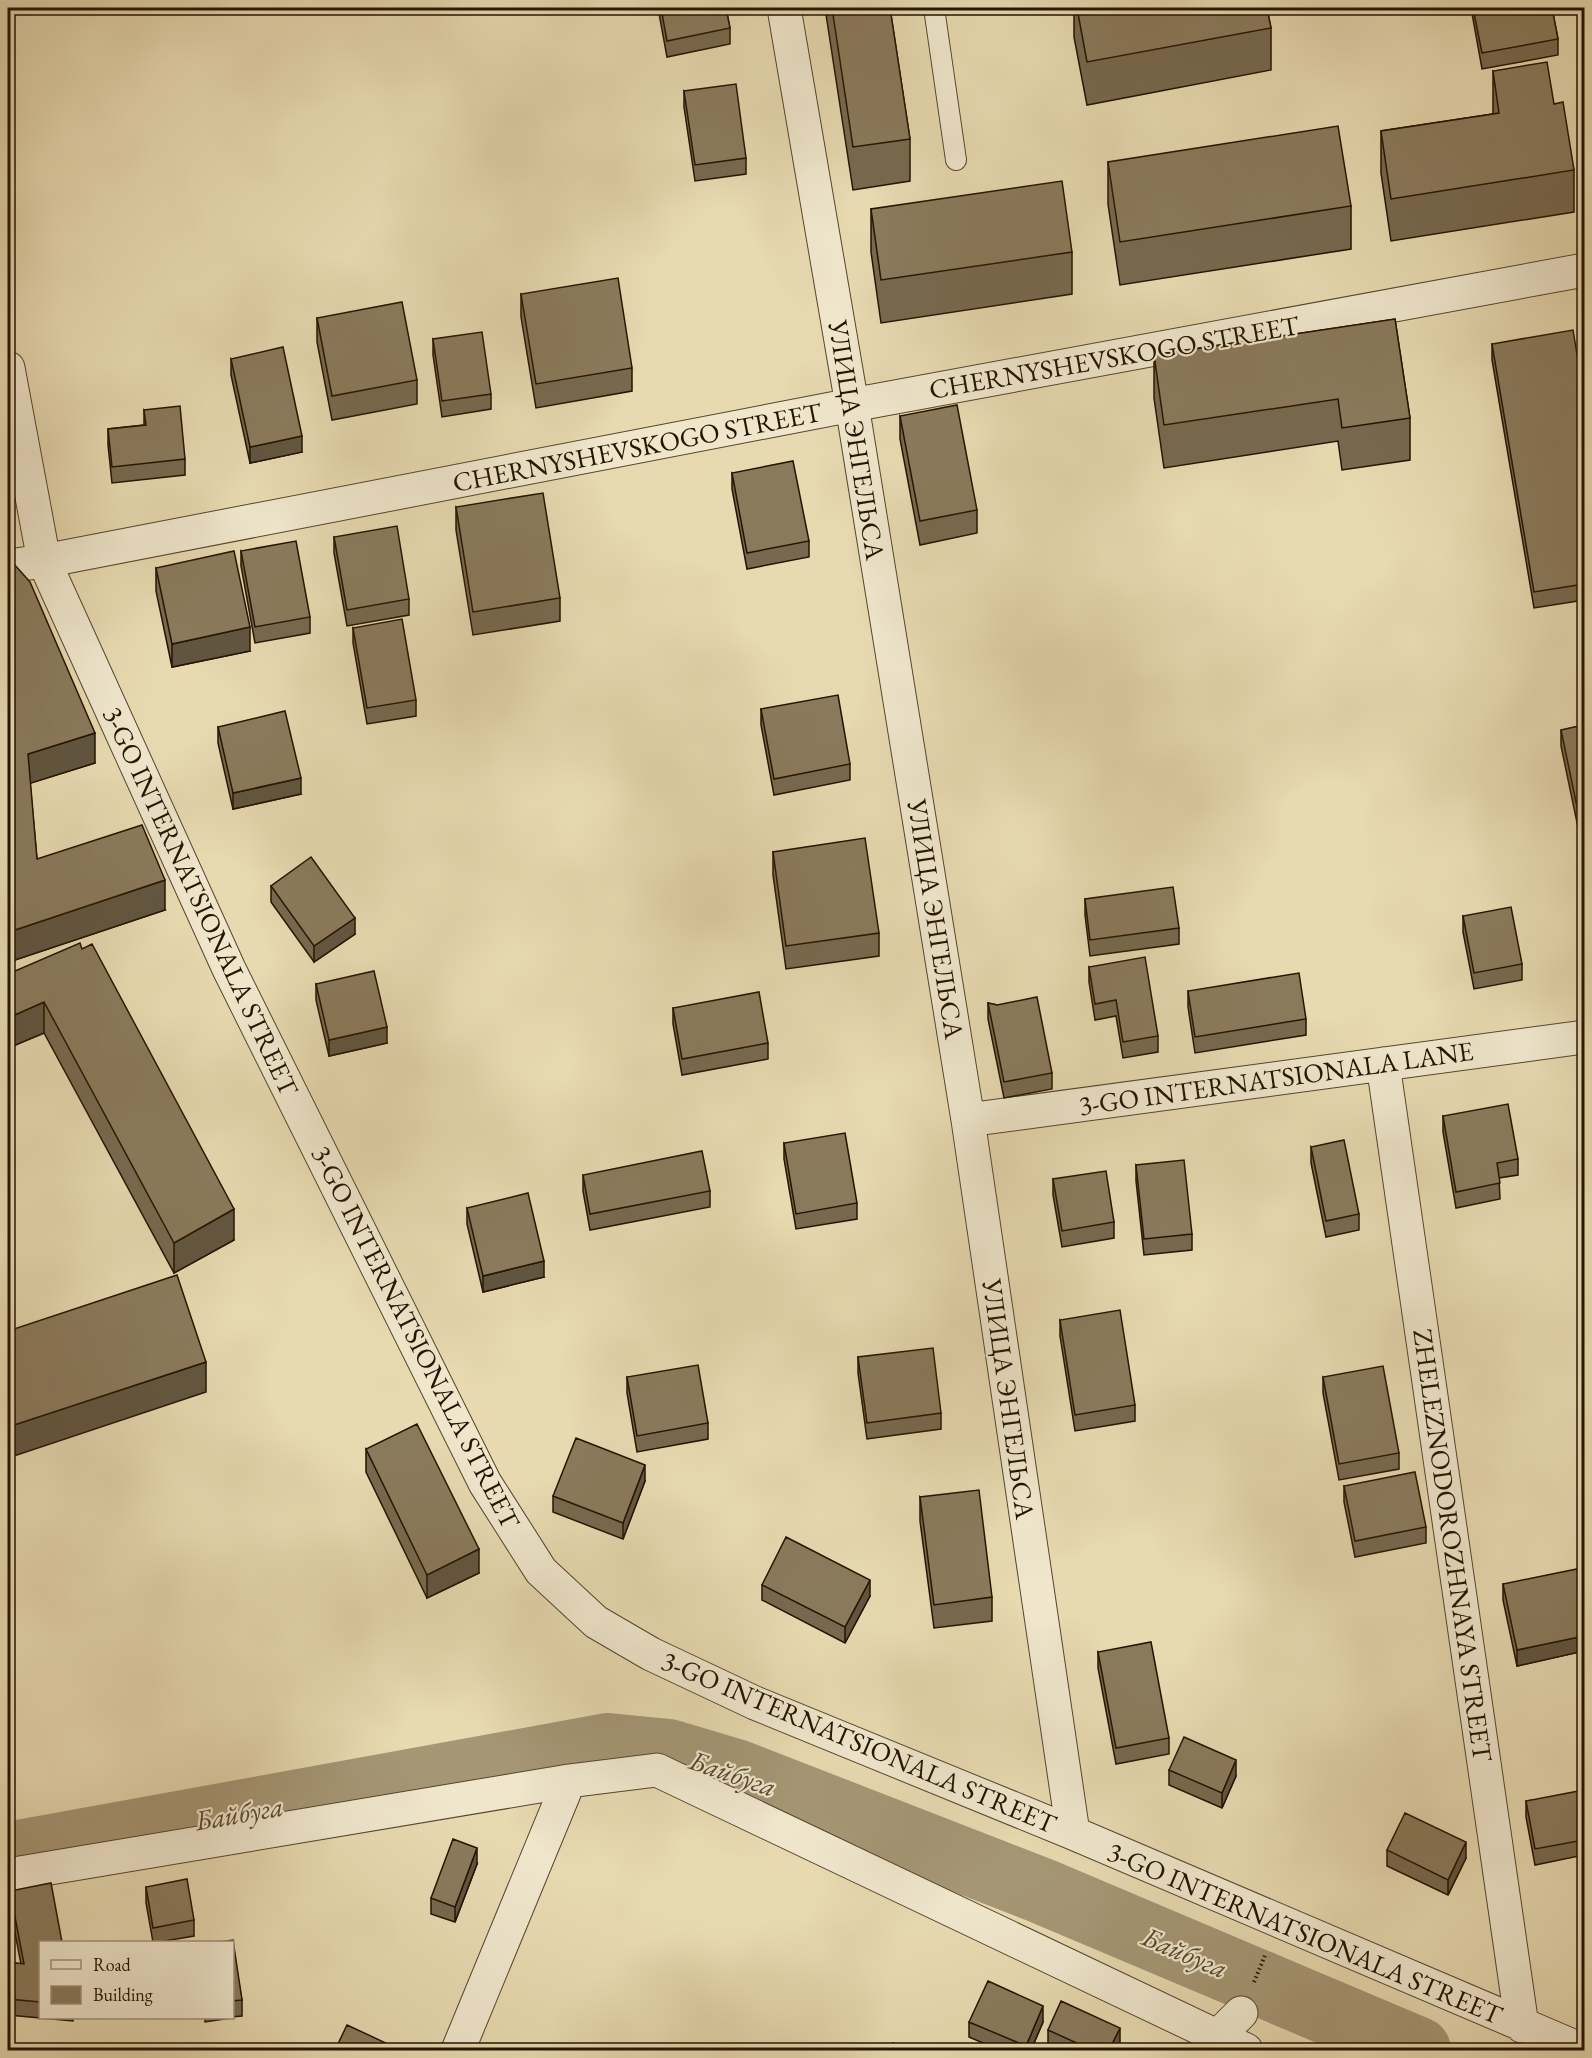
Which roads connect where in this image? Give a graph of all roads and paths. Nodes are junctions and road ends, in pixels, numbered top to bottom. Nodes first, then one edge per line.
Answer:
1 (784, 8) edge
2 (934, 8) edge
3 (956, 160) dead end
4 (1584, 270) edge
5 (8, 368) edge
6 (852, 405) junction
7 (44, 561) junction
8 (8, 566) edge
9 (1584, 1037) edge
10 (1383, 1064) junction
11 (968, 1119) junction
12 (569, 1781) junction
13 (1073, 1833) junction
14 (8, 1875) edge
15 (1241, 2013) dead end
16 (1522, 2026) junction
17 (1213, 2044) edge
18 (458, 2050) edge
19 (1246, 2050) edge
20 (1582, 2050) edge

1 - 6 street, УЛИЦА ЭНГЕЛЬСА
2 - 3 lane
4 - 6 street, CHERNYSHEVSKOGO STREET
5 - 7 street, 3-GO INTERNATSIONALA STREET
6 - 7 street, CHERNYSHEVSKOGO STREET
6 - 11 street, УЛИЦА ЭНГЕЛЬСА
7 - 8 street, CHERNYSHEVSKOGO STREET
7 - 13 street, 3-GO INTERNATSIONALA STREET
9 - 10 street, 3-GO INTERNATSIONALA LANE
10 - 11 street, 3-GO INTERNATSIONALA LANE
10 - 16 street, ZHELEZNODOROZHNAYA STREET
11 - 13 street, УЛИЦА ЭНГЕЛЬСА
12 - 14 street
12 - 17 street
12 - 18 street
13 - 16 street, 3-GO INTERNATSIONALA STREET
15 - 17 street
16 - 20 street, 3-GO INTERNATSIONALA STREET
17 - 19 street

